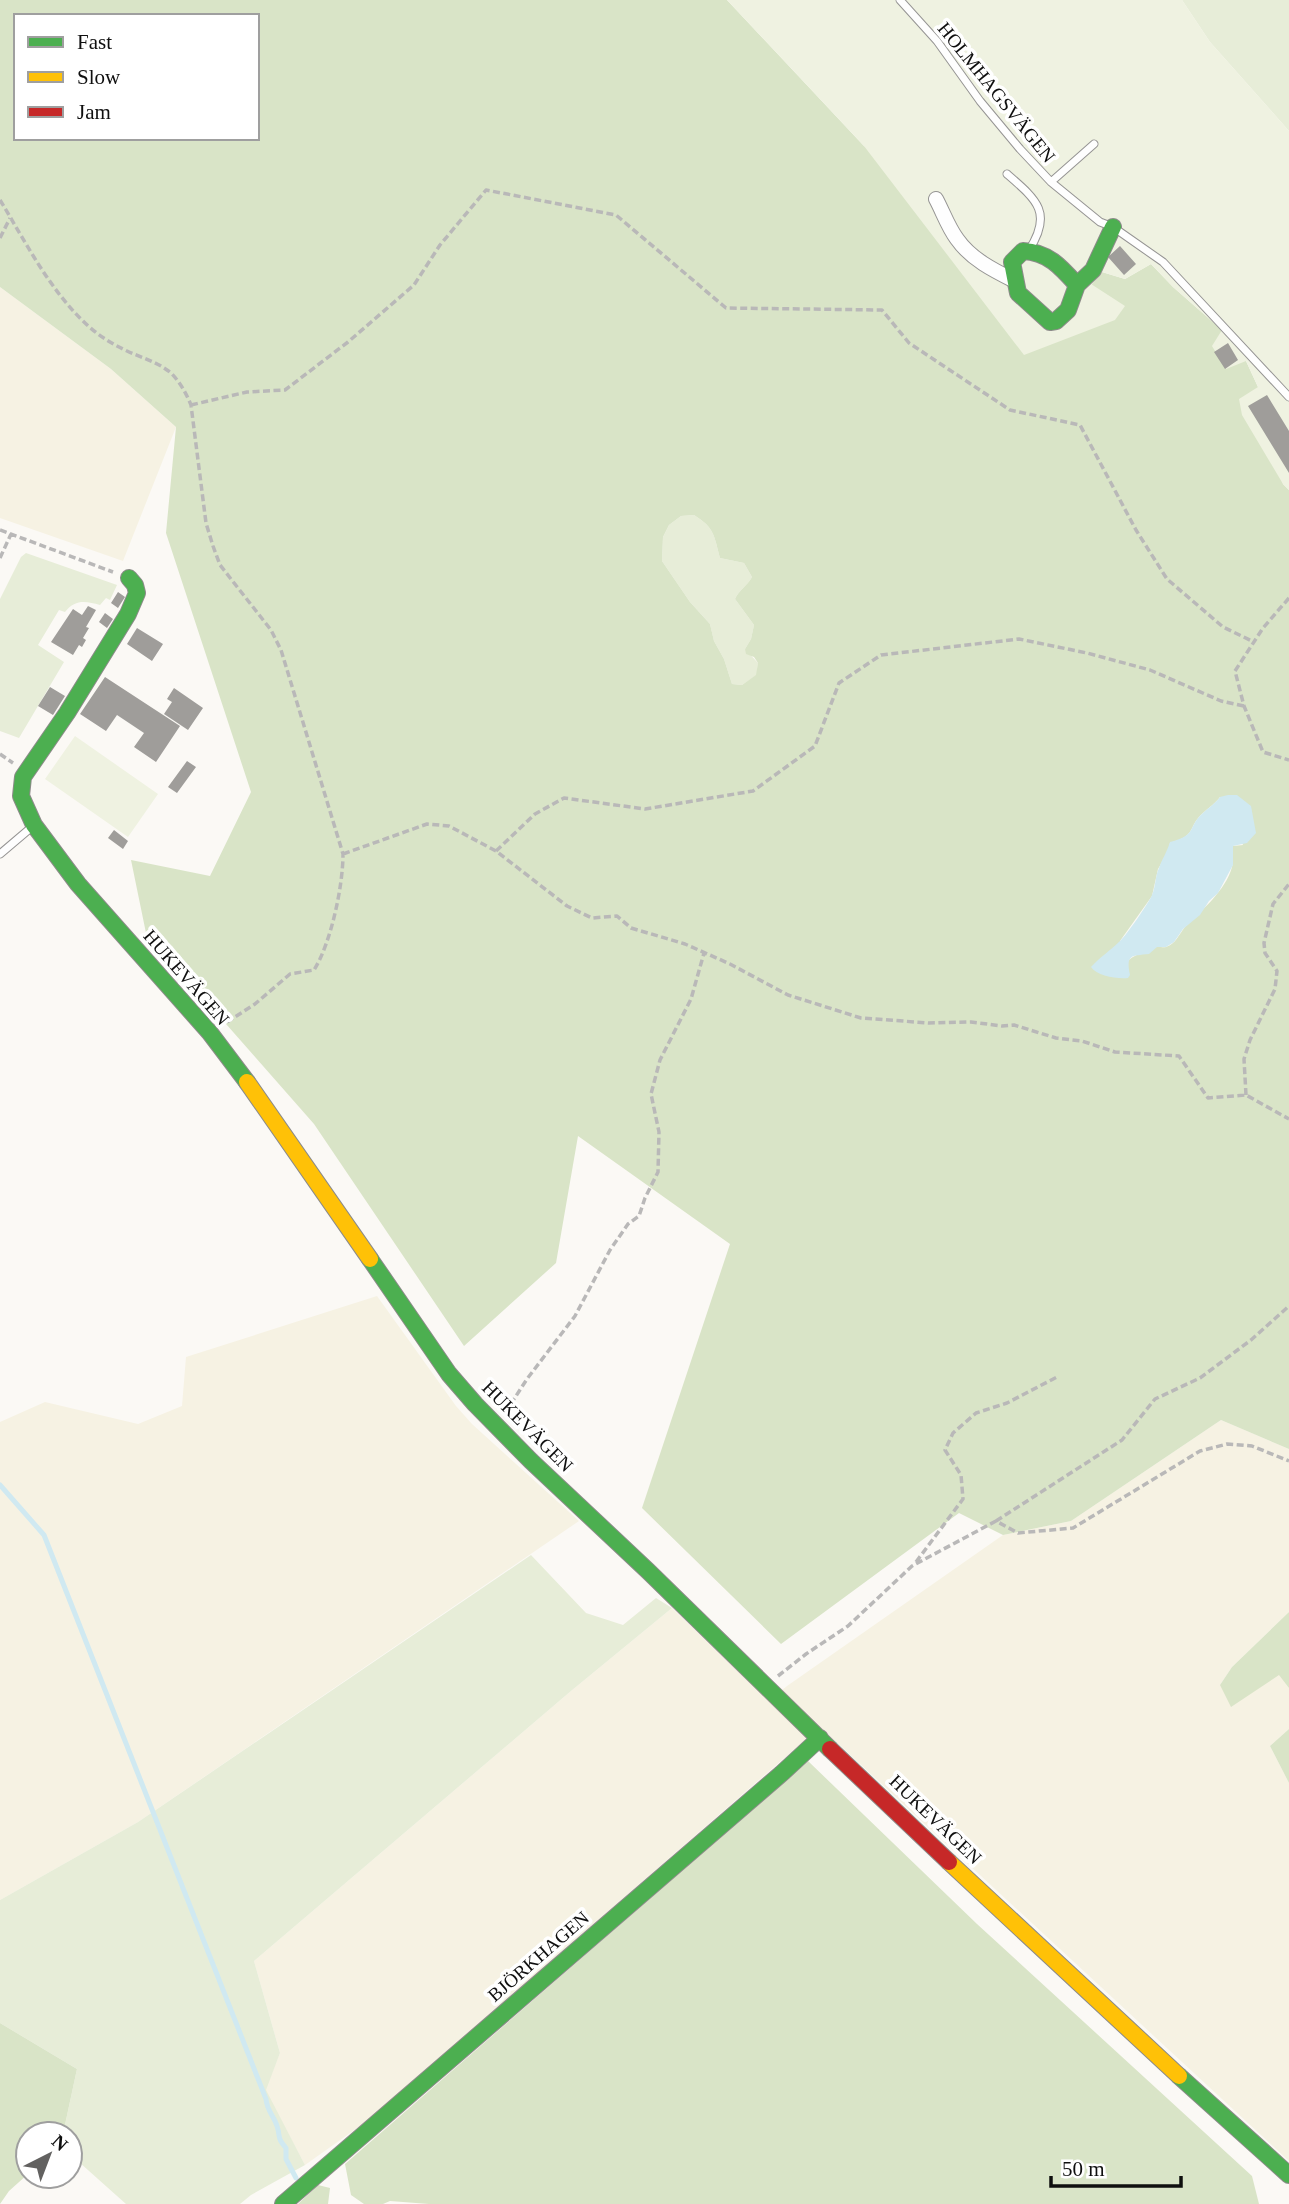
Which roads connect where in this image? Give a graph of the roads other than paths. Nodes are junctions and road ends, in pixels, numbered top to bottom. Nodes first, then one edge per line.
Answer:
1 (900, 0) edge
2 (1094, 144) dead end
3 (1007, 174) dead end
4 (1051, 182) junction
5 (936, 199) dead end
6 (1113, 227) junction
7 (1029, 250) junction
8 (1015, 281) junction
9 (1077, 285) junction
10 (1289, 397) edge
11 (129, 578) road end
12 (34, 825) junction
13 (0, 854) edge
14 (820, 1738) junction
15 (1289, 2175) edge
16 (283, 2204) edge

1 - 4 lane, HOLMHAGSVÄGEN
2 - 4 lane
3 - 7 lane
4 - 6 lane, HOLMHAGSVÄGEN
5 - 8 street
6 - 9 street
6 - 10 lane, HOLMHAGSVÄGEN
7 - 8 street
7 - 9 street
8 - 9 street
11 - 12 street, HUKEVÄGEN
12 - 13 lane
12 - 14 street, HUKEVÄGEN
14 - 15 street, HUKEVÄGEN
14 - 16 street, BJÖRKHAGEN

